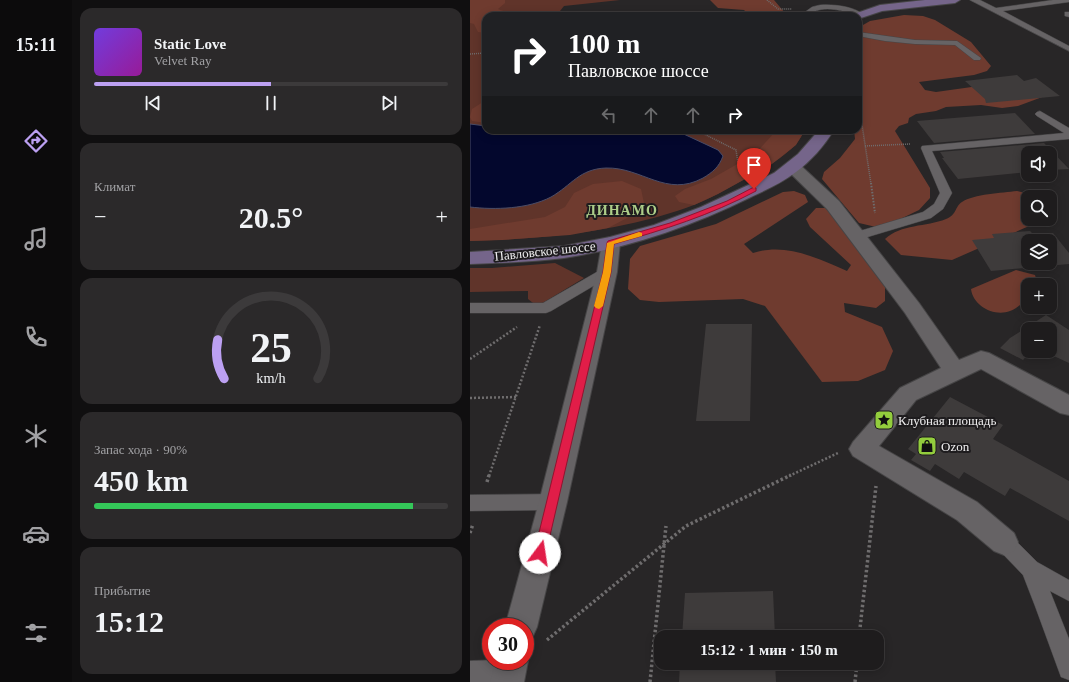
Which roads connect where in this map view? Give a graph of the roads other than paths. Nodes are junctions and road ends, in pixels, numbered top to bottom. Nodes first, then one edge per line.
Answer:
1 (954, 0) edge
2 (974, 0) edge
3 (1069, 0) edge
4 (995, 10) junction
5 (818, 12) edge
6 (852, 12) edge
7 (862, 14) edge
8 (862, 35) edge
9 (1069, 49) edge
10 (977, 58) dead end
11 (1040, 114) dead end
12 (1069, 132) edge
13 (824, 134) edge
14 (1069, 136) edge
15 (786, 172) junction
16 (857, 236) junction
17 (610, 243) junction
18 (470, 258) edge
19 (607, 272) junction
20 (470, 308) edge
21 (955, 372) junction
22 (1069, 406) edge
23 (553, 502) junction
24 (475, 503) edge
25 (1004, 542) joint
26 (1030, 569) junction
27 (1069, 592) edge
28 (523, 618) edge
29 (1069, 669) edge
30 (510, 671) edge
31 (470, 672) edge

1 - 7 main road
2 - 4 lane
3 - 4 lane
4 - 9 lane
5 - 6 lane
8 - 10 lane
11 - 12 lane
13 - 15 main road, Павловское шоссе
14 - 16 lane
15 - 16 street
15 - 17 main road, Павловское шоссе
16 - 21 street
17 - 18 main road, Павловское шоссе
17 - 19 street
19 - 20 lane
19 - 23 street
21 - 22 street
21 - 25 street
23 - 24 lane
23 - 28 street
25 - 26 lane
26 - 27 lane
26 - 29 lane
30 - 31 lane

